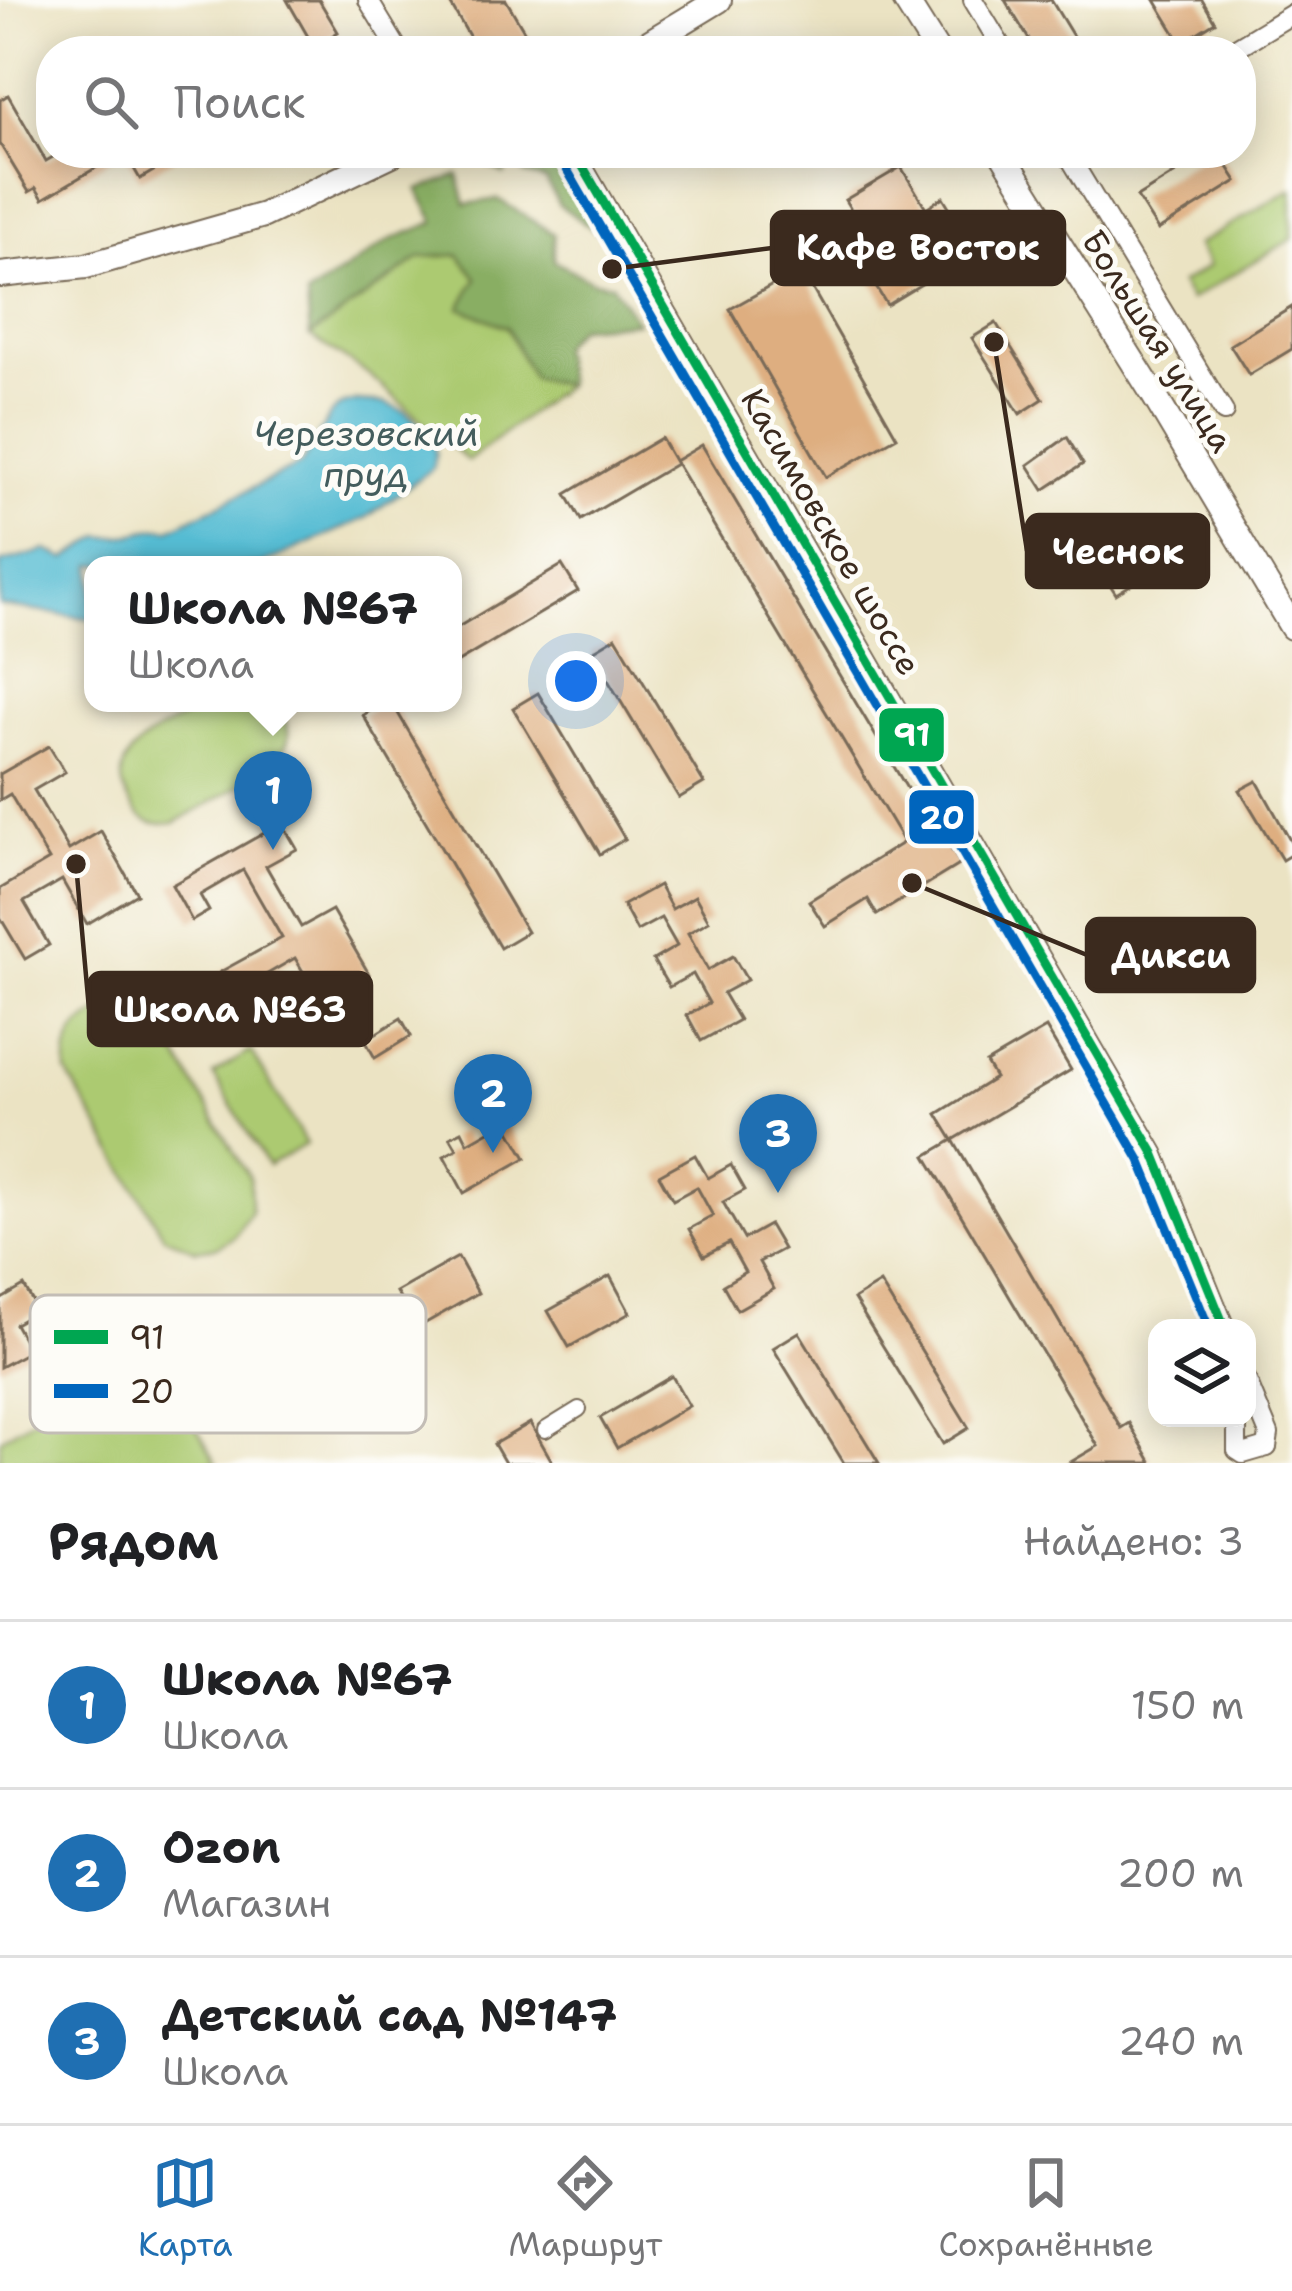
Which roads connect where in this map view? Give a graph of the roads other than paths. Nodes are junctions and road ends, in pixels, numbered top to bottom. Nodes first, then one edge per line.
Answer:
1 (368, 0) edge
2 (719, 0) edge
3 (904, 0) edge
4 (974, 0) edge
5 (1292, 14) edge
6 (390, 36) edge
7 (660, 36) edge
8 (928, 36) edge
9 (995, 36) edge
10 (1256, 36) edge
11 (363, 168) edge
12 (584, 168) edge
13 (1011, 168) edge
14 (1075, 168) edge
15 (0, 275) edge
16 (1224, 412) dead end
17 (1292, 627) edge
18 (1221, 1319) edge
19 (1256, 1403) edge
20 (579, 1409) dead end
21 (545, 1430) dead end
22 (1268, 1447) junction
23 (1229, 1456) edge
24 (1283, 1463) edge

1 - 6 street
2 - 7 street
3 - 8 street
4 - 9 street
5 - 10 street
11 - 15 street
12 - 18 street, Касимовское шоссе
13 - 17 street, Большая улица
14 - 16 street
19 - 22 street
20 - 21 street
22 - 23 street
22 - 24 street

